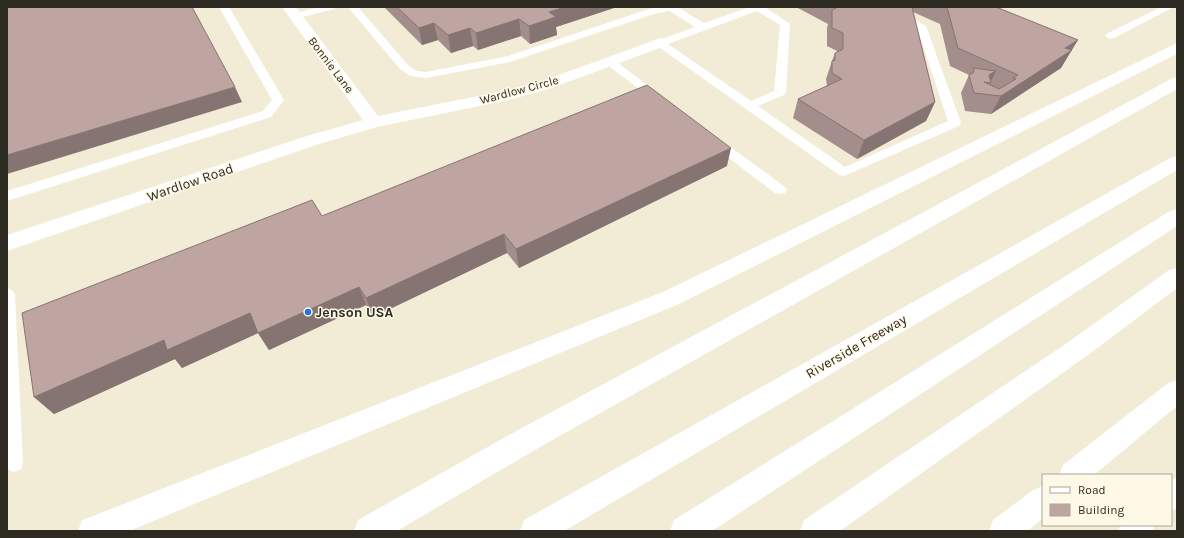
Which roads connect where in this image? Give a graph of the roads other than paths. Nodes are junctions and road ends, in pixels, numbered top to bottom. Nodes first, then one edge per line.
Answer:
1 (224, 7) edge
2 (331, 7) edge
3 (353, 7) edge
4 (673, 7) edge
5 (759, 7) edge
6 (883, 7) edge
7 (1169, 7) edge
8 (292, 12) edge
9 (703, 27) junction
10 (1110, 36) dead end
11 (660, 43) junction
12 (1177, 48) edge
13 (610, 62) junction
14 (1177, 82) edge
15 (749, 106) junction
16 (669, 107) edge
17 (374, 122) junction
18 (706, 134) edge
19 (1177, 162) edge
20 (780, 190) dead end
21 (7, 196) edge
22 (1177, 216) edge
23 (7, 243) edge
24 (1177, 276) edge
25 (7, 294) edge
26 (1177, 391) edge
27 (14, 463) dead end
28 (1075, 474) edge
29 (1042, 501) edge
30 (94, 531) edge
31 (369, 531) edge
32 (535, 531) edge
33 (685, 531) edge
34 (815, 531) edge
35 (1004, 531) edge

1 - 21 lane
2 - 8 lane
3 - 4 lane
4 - 9 lane
5 - 9 lane
5 - 15 lane
6 - 15 lane
7 - 10 lane
8 - 17 main road, Bonnie Lane
9 - 11 lane
11 - 13 main road, Wardlow Circle
11 - 15 lane
12 - 30 main road
13 - 16 lane
13 - 17 main road, Wardlow Circle
14 - 31 main road
17 - 23 main road, Wardlow Road
18 - 20 lane
19 - 32 main road, Riverside Freeway
22 - 33 main road
24 - 34 main road
25 - 27 lane
26 - 28 main road
29 - 35 main road

